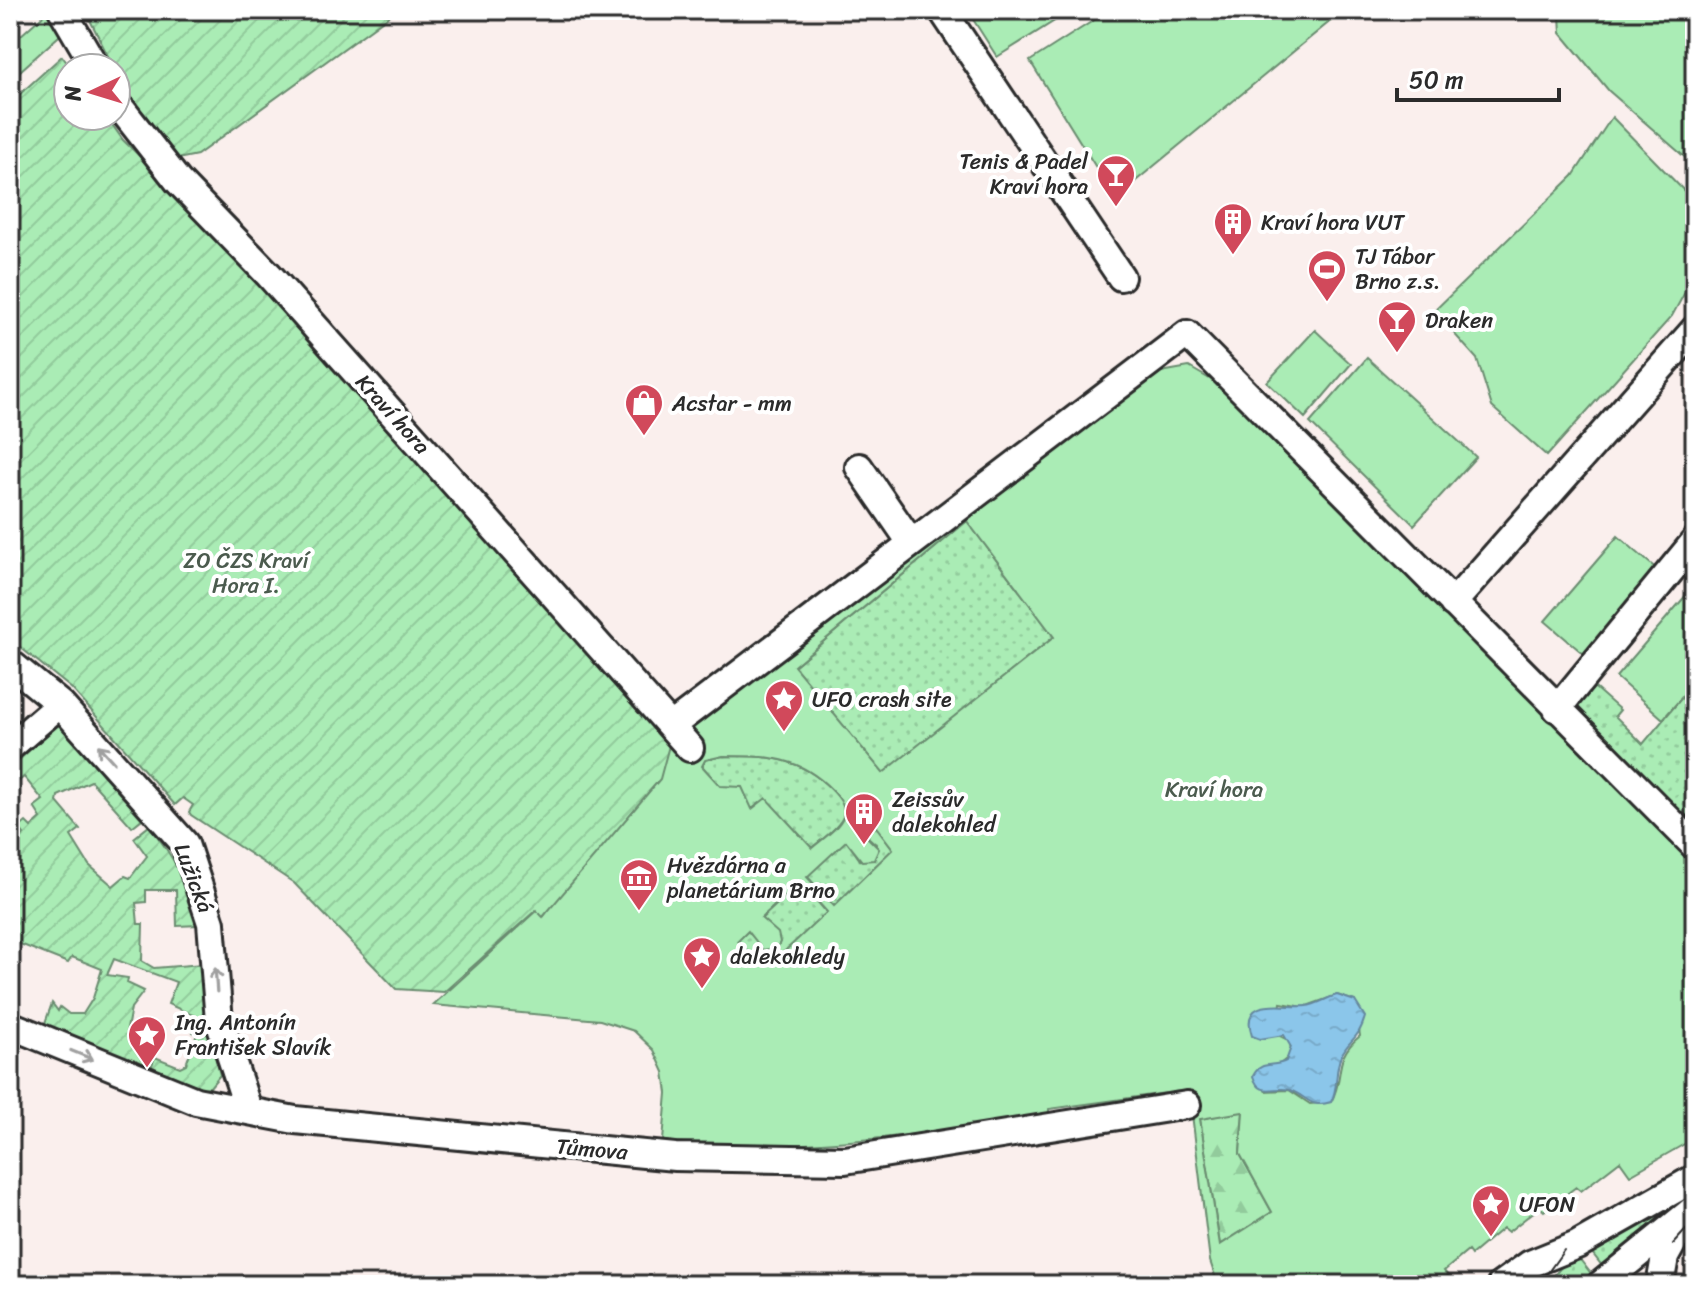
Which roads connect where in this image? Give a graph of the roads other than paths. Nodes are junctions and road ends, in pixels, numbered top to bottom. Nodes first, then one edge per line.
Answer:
1 (62, 10) edge
2 (942, 10) edge
3 (87, 52) edge
4 (132, 122) edge
5 (1121, 277) dead end
6 (1695, 329) edge
7 (859, 467) dead end
8 (910, 541) junction
9 (1695, 541) edge
10 (1453, 603) junction
11 (10, 663) edge
12 (60, 704) junction
13 (1557, 709) junction
14 (671, 726) junction
15 (10, 747) edge
16 (690, 748) dead end
17 (1695, 846) edge
18 (10, 1025) edge
19 (1187, 1105) dead end
20 (248, 1109) junction
21 (1695, 1171) edge
22 (1695, 1178) edge
23 (1692, 1211) edge
24 (1564, 1250) junction
25 (1627, 1264) junction
26 (1501, 1285) edge
27 (1600, 1285) edge
28 (1660, 1285) edge

1 - 3 street
2 - 5 street
4 - 14 street, Kraví hora
6 - 10 street
7 - 8 street
8 - 10 street
8 - 14 street
9 - 13 street
10 - 13 street
11 - 12 street, Lužická
12 - 15 street
20 -> 12 street, Lužická
13 - 17 street
14 - 16 street, Kraví hora
18 -> 20 street, Tůmova
19 - 20 street, Tůmova
21 - 24 street
22 - 24 street
23 - 25 street
23 - 28 street
24 - 26 street
25 - 27 street
25 - 28 street

